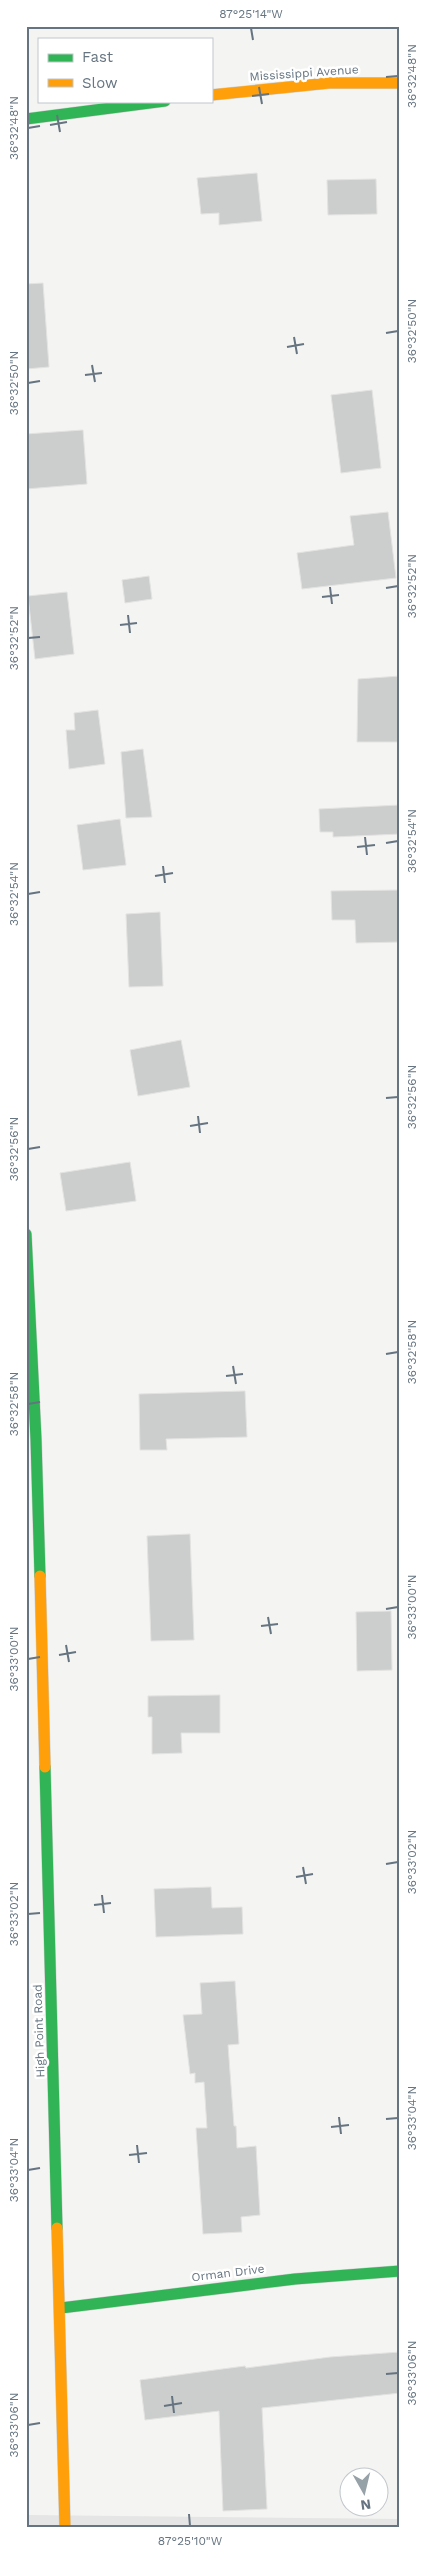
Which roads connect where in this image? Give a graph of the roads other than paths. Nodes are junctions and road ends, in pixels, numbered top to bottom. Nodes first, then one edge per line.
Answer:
1 (400, 83) edge
2 (212, 95) edge
3 (157, 102) edge
4 (26, 119) edge
5 (26, 1234) edge
6 (400, 2271) edge
7 (61, 2308) junction
8 (66, 2528) edge

1 - 2 street, Mississippi Avenue
3 - 4 street
5 - 7 street, High Point Road
6 - 7 street, Orman Drive
7 - 8 street, High Point Road

